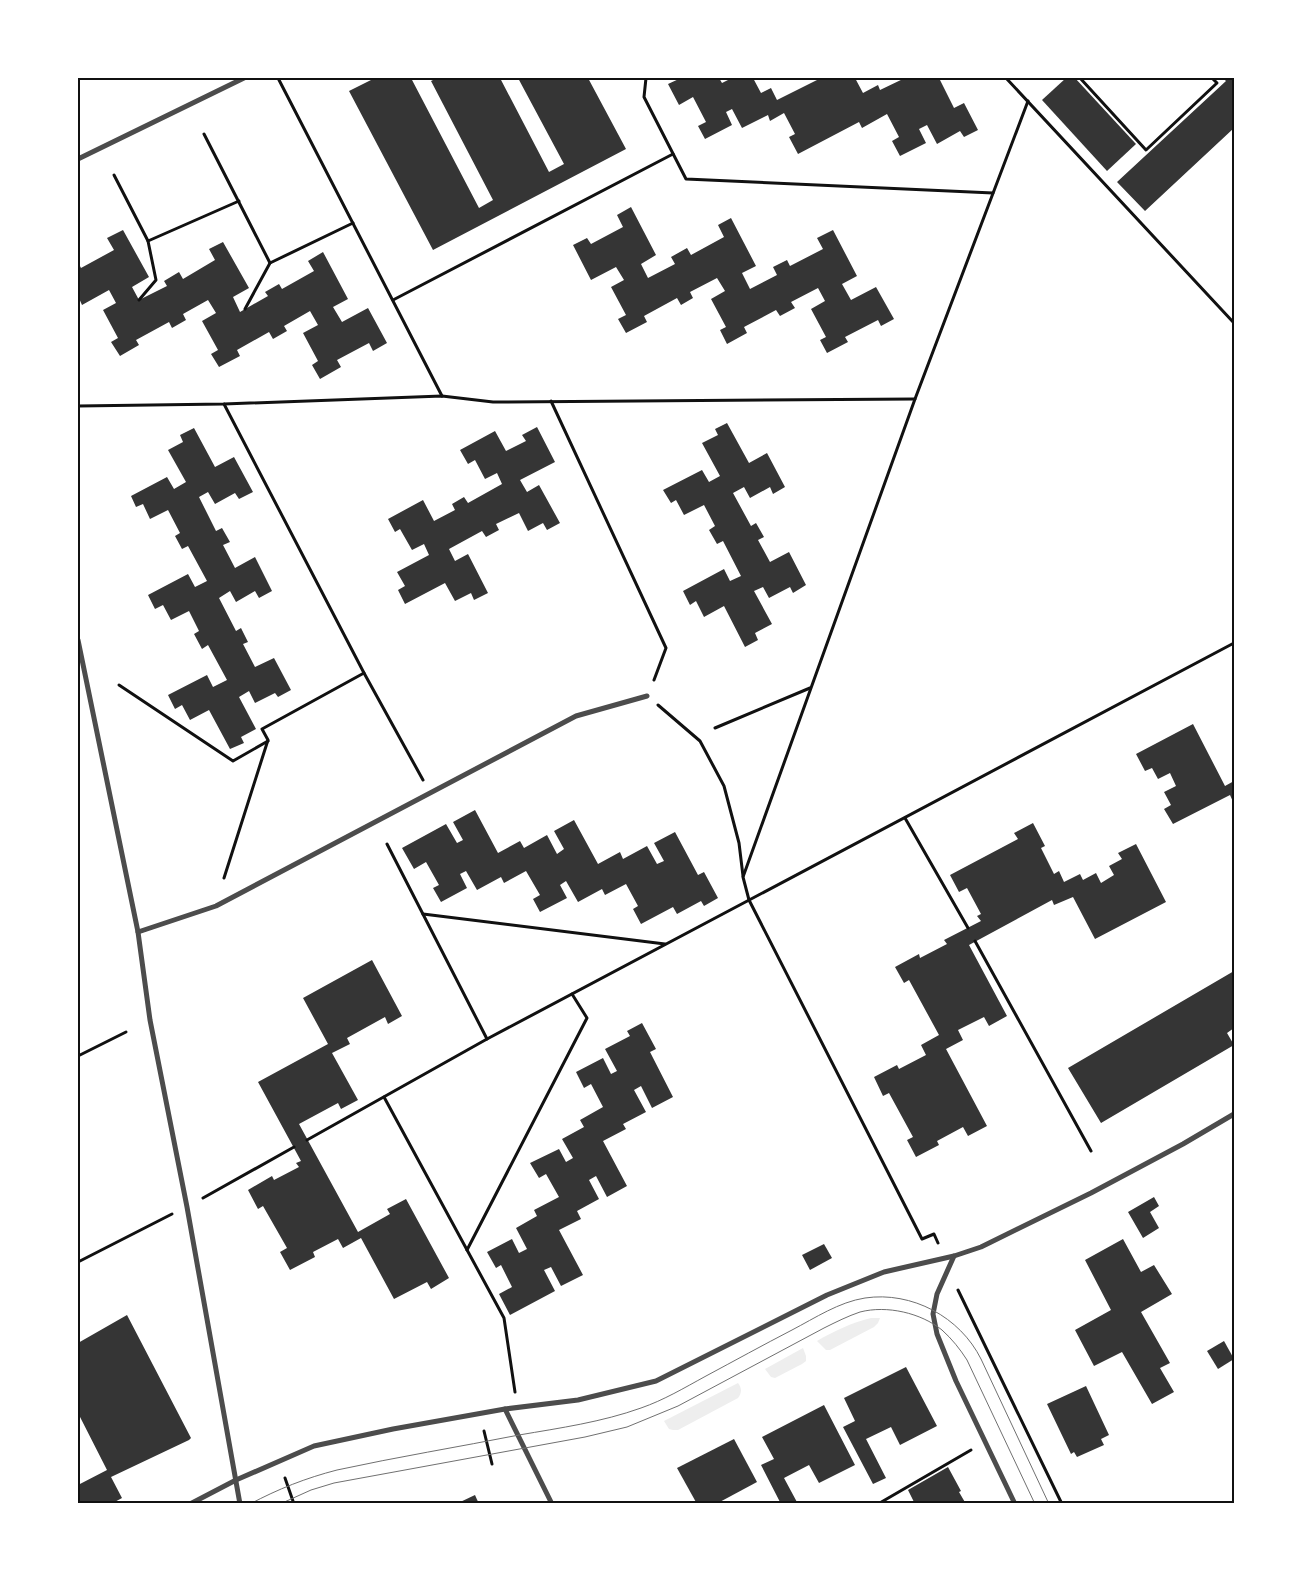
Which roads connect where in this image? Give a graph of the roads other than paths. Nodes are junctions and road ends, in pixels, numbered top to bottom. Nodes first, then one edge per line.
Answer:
1 (244, 78) edge
2 (78, 159) edge
3 (78, 640) edge
4 (647, 696) road end
5 (138, 932) junction
6 (1234, 1114) edge
7 (954, 1256) junction
8 (505, 1408) junction
9 (236, 1480) junction
10 (190, 1504) edge
11 (240, 1504) edge
12 (552, 1504) edge
13 (1015, 1504) edge

1 - 2 street
3 - 5 street
4 - 5 street
5 - 9 street
6 - 7 street
7 - 8 street
7 - 13 street
8 - 9 street
8 - 12 street
9 - 10 street
9 - 11 street

